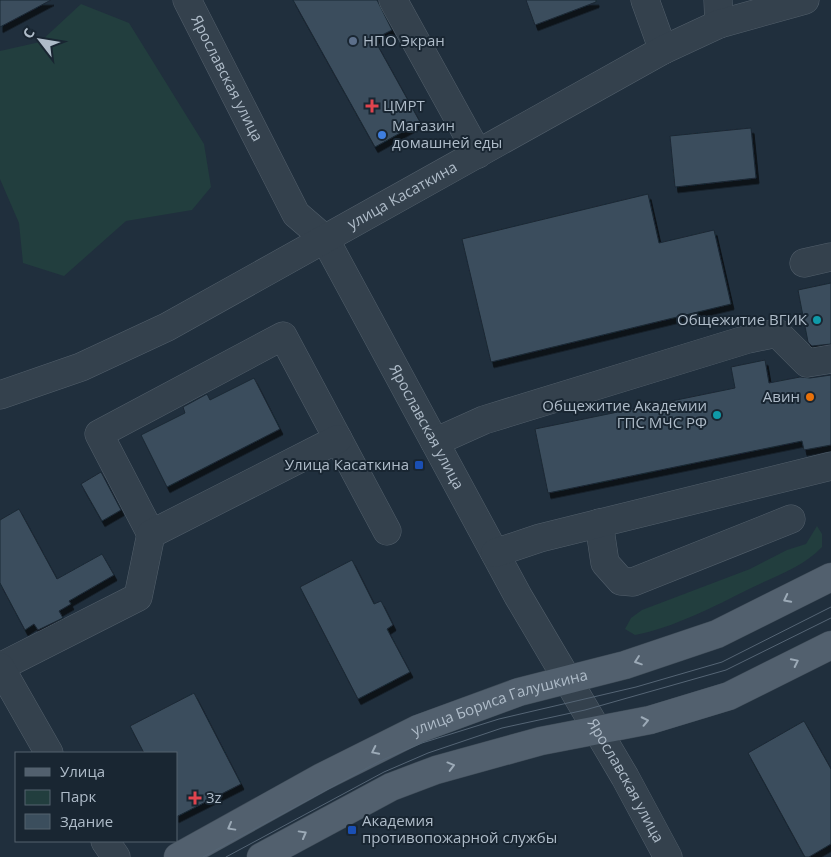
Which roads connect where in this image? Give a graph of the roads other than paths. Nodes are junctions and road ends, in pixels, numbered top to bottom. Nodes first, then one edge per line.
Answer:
1 (187, 0) edge
2 (393, 0) edge
3 (645, 0) edge
4 (805, 0) edge
5 (718, 12) edge
6 (663, 50) junction
7 (478, 154) junction
8 (325, 239) junction
9 (831, 256) edge
10 (804, 263) dead end
11 (831, 359) edge
12 (0, 395) edge
13 (338, 439) junction
14 (435, 442) junction
15 (831, 466) edge
16 (791, 519) dead end
17 (600, 523) junction
18 (387, 531) dead end
19 (151, 534) junction
20 (495, 553) junction
21 (831, 577) edge
22 (831, 644) edge
23 (0, 667) edge
24 (566, 679) junction
25 (597, 731) junction
26 (48, 752) edge
27 (106, 842) edge
28 (116, 857) edge
29 (178, 857) edge
30 (261, 857) edge
31 (668, 857) edge

1 - 8 street, Ярославская улица
2 - 7 street
3 - 6 street
4 - 5 street, улица Касаткина
5 - 6 street, улица Касаткина
6 - 7 street, улица Касаткина
7 - 8 street, улица Касаткина
8 - 12 street, улица Касаткина
8 - 14 street, Ярославская улица
9 - 10 street
11 - 14 street
13 - 18 street
13 - 19 street
13 - 19 street
14 - 20 street, Ярославская улица
15 - 17 street
16 - 17 street
17 - 20 street
19 - 23 street
20 - 24 street, Ярославская улица
21 -> 24 main road, улица Бориса Галушкина
25 -> 22 main road
23 - 26 street
24 - 25 street, Ярославская улица
24 -> 29 main road, улица Бориса Галушкина
30 -> 25 main road
25 - 31 street, Ярославская улица
27 - 28 street

